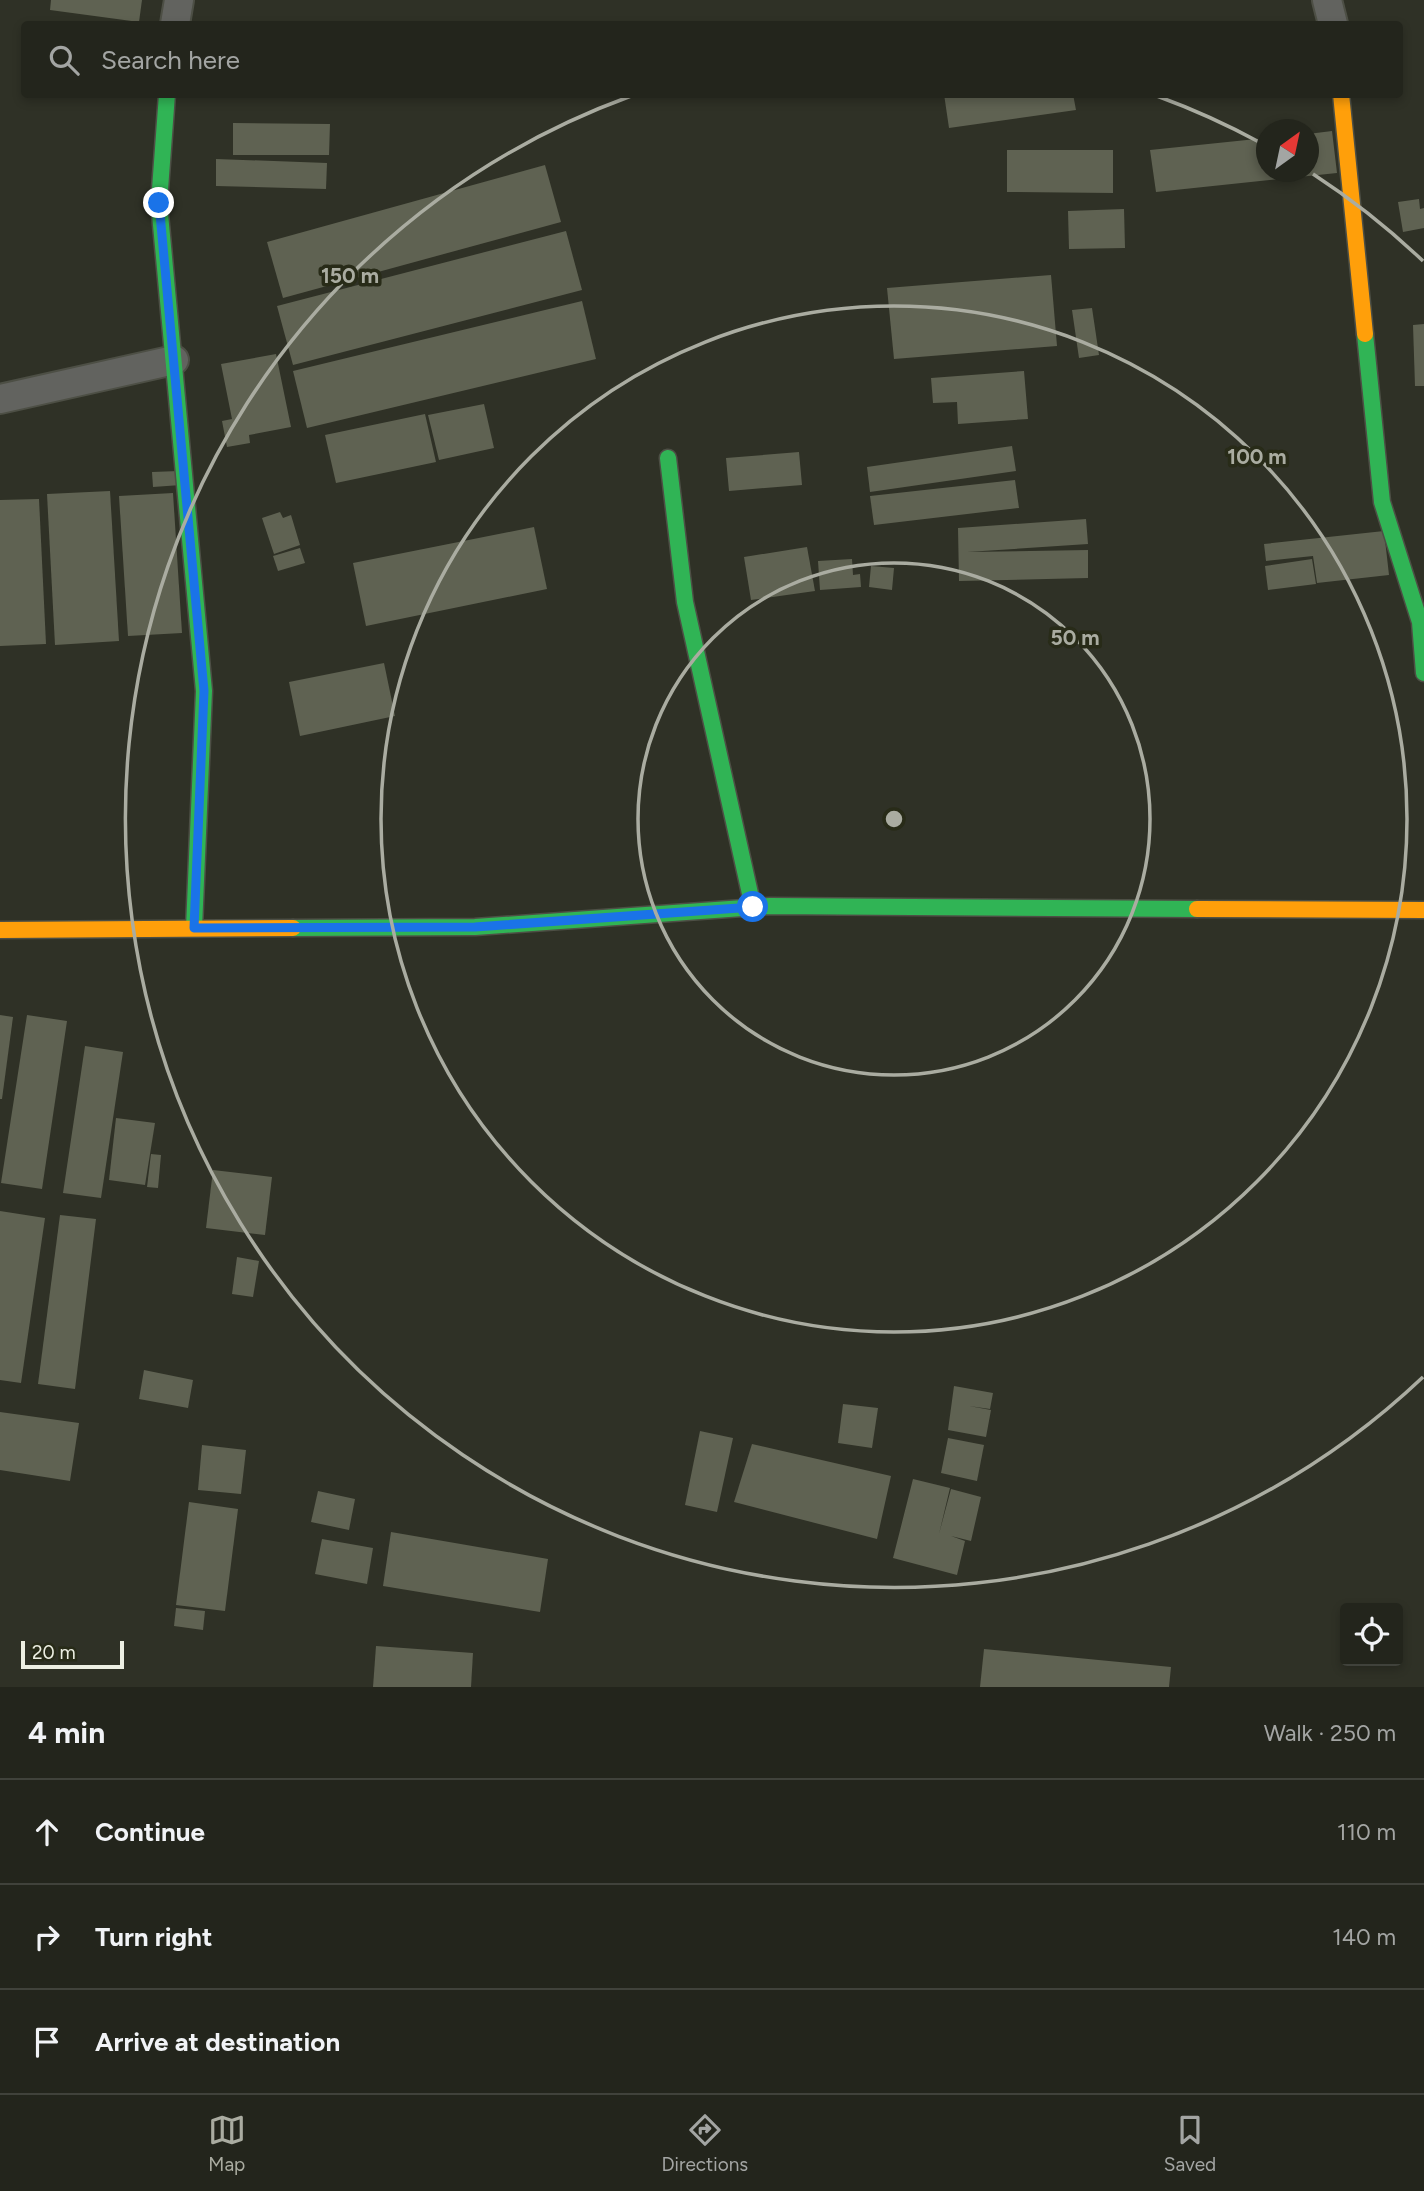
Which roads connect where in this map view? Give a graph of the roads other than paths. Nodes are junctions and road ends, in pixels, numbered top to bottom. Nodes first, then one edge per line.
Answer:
1 (179, 0) edge
2 (1327, 0) edge
3 (176, 21) edge
4 (1333, 21) edge
5 (167, 98) edge
6 (1341, 98) edge
7 (174, 360) junction
8 (0, 399) edge
9 (668, 458) dead end
10 (1424, 673) edge
11 (753, 907) junction
12 (1424, 910) edge
13 (194, 928) junction
14 (0, 930) edge

1 - 3 street
2 - 4 street
5 - 7 street
6 - 10 street
7 - 8 street
7 - 13 street
9 - 11 street
11 - 12 street
11 - 13 street
13 - 14 street

